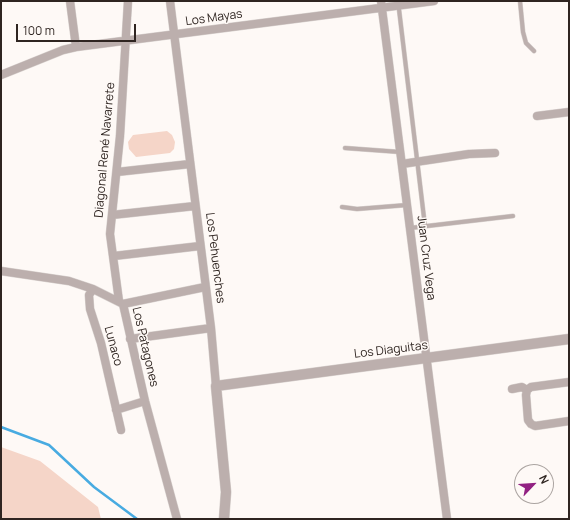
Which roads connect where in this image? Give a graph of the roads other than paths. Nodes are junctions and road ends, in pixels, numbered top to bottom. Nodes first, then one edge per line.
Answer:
1 (70, 1) edge
2 (128, 1) edge
3 (170, 1) edge
4 (434, 1) edge
5 (520, 1) edge
6 (398, 3) edge
7 (382, 4) edge
8 (174, 35) junction
9 (125, 41) junction
10 (76, 46) junction
11 (534, 51) dead end
12 (1, 75) edge
13 (569, 112) edge
14 (537, 116) dead end
15 (345, 148) dead end
16 (400, 152) junction
17 (495, 153) dead end
18 (417, 162) junction
19 (190, 164) junction
20 (402, 164) junction
21 (116, 172) junction
22 (407, 205) junction
23 (195, 206) junction
24 (342, 207) dead end
25 (112, 215) junction
26 (513, 216) dead end
27 (425, 226) junction
28 (410, 228) junction
29 (200, 246) junction
30 (114, 256) junction
31 (1, 271) edge
32 (205, 287) junction
33 (93, 289) junction
34 (121, 302) junction
35 (211, 328) junction
36 (130, 339) junction
37 (569, 339) edge
38 (427, 358) junction
39 (569, 382) edge
40 (216, 386) junction
41 (512, 388) dead end
42 (527, 390) junction
43 (145, 401) junction
44 (116, 410) junction
45 (569, 421) edge
46 (121, 430) dead end
47 (177, 519) edge
48 (224, 519) edge
49 (447, 519) edge

1 - 10 street
2 - 9 street, Diagonal René Navarrete
3 - 8 street, Los Pehuenches
4 - 6 street, Los Mayas
5 - 11 lane
6 - 7 street, Los Mayas
6 - 18 lane
7 - 8 street, Los Mayas
7 - 16 street, Juan Cruz Vega
8 - 9 street, Los Mayas
8 - 19 street, Los Pehuenches
9 - 10 street, Los Mayas
9 - 21 street, Diagonal René Navarrete
10 - 12 street, Los Mayas
13 - 14 street
15 - 16 lane
16 - 20 street, Juan Cruz Vega
17 - 18 street
18 - 20 street
18 - 27 lane
19 - 21 street
19 - 23 street, Los Pehuenches
20 - 22 street, Juan Cruz Vega
21 - 25 street, Diagonal René Navarrete
22 - 24 lane
22 - 28 street, Juan Cruz Vega
23 - 25 street
23 - 29 street, Los Pehuenches
25 - 30 street, Diagonal René Navarrete
26 - 27 lane
27 - 28 lane
28 - 38 street, Juan Cruz Vega
29 - 30 street
29 - 32 street, Los Pehuenches
30 - 34 street, Diagonal René Navarrete
31 - 33 street, Los Patagones
32 - 34 street
32 - 35 street, Los Pehuenches
33 - 34 street, Los Patagones
33 - 44 street, Lunaco
34 - 36 street, Los Patagones
35 - 36 street
35 - 40 street, Los Pehuenches
36 - 43 street, Los Patagones
37 - 38 street, Los Diaguitas
38 - 40 street, Los Diaguitas
38 - 49 street, Juan Cruz Vega
39 - 42 street
40 - 48 street, Los Pehuenches
41 - 42 street
42 - 45 street
43 - 44 street
43 - 47 street, Los Patagones
44 - 46 street, Lunaco

